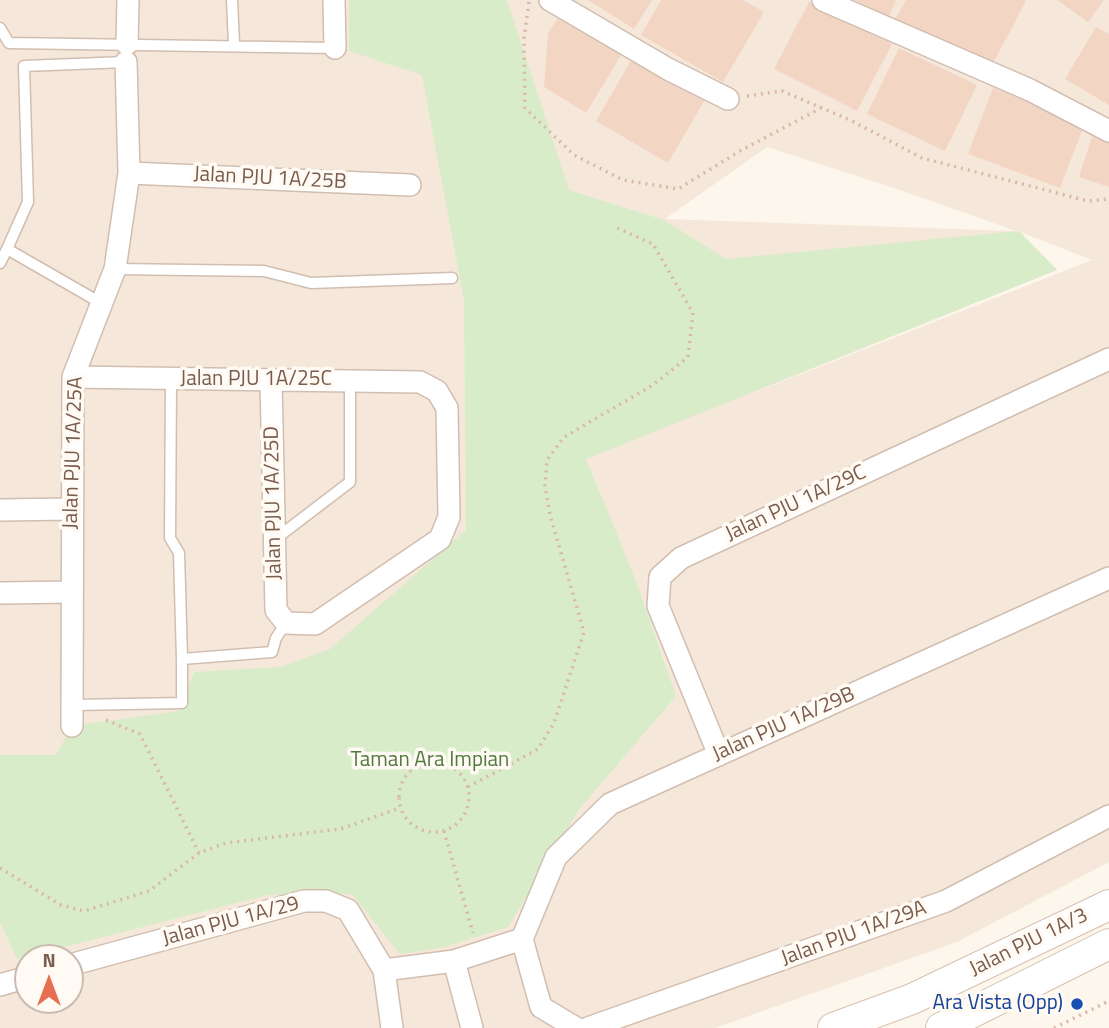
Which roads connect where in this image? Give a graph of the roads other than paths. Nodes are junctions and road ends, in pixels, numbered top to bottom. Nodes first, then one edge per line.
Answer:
1 (128, 0) edge
2 (232, 0) edge
3 (334, 0) edge
4 (550, 0) edge
5 (823, 0) edge
6 (0, 27) edge
7 (234, 44) junction
8 (335, 48) joint
9 (127, 53) junction
10 (728, 99) road end
11 (1109, 131) edge
12 (129, 173) junction
13 (410, 186) dead end
14 (7, 249) junction
15 (0, 263) edge
16 (115, 269) junction
17 (452, 278) dead end
18 (101, 303) junction
19 (1109, 359) edge
20 (74, 377) junction
21 (171, 380) junction
22 (271, 380) junction
23 (350, 381) junction
24 (71, 509) junction
25 (0, 510) edge
26 (274, 541) junction
27 (1109, 578) edge
28 (72, 592) junction
29 (0, 593) edge
30 (286, 622) junction
31 (181, 659) junction
32 (72, 716) joint
33 (719, 755) junction
34 (1109, 816) edge
35 (1109, 905) edge
36 (522, 939) junction
37 (1109, 944) edge
38 (84, 961) edge
39 (454, 961) junction
40 (384, 970) junction
41 (392, 1028) edge
42 (472, 1028) edge
43 (576, 1028) edge
44 (588, 1028) edge
45 (833, 1028) edge
46 (941, 1028) edge

1 - 9 street, Jalan PJU 1A/25A
2 - 7 lane
3 - 8 street
4 - 10 street
5 - 11 street
6 - 9 lane
7 - 8 lane
7 - 9 lane
9 - 12 street, Jalan PJU 1A/25A
9 - 14 lane
12 - 13 street, Jalan PJU 1A/25B
12 - 16 street, Jalan PJU 1A/25A
14 - 15 lane
14 - 18 lane
16 - 17 lane
16 - 18 street, Jalan PJU 1A/25A
18 - 20 street, Jalan PJU 1A/25A
19 - 33 street, Jalan PJU 1A/29C
20 - 21 street, Jalan PJU 1A/25C
20 - 24 street, Jalan PJU 1A/25A
21 - 22 street, Jalan PJU 1A/25C
21 - 31 lane
22 - 23 street, Jalan PJU 1A/25C
22 - 26 street, Jalan PJU 1A/25D
23 - 26 lane
23 - 30 street, Jalan PJU 1A/25C
24 - 25 street
24 - 28 street, Jalan PJU 1A/25A
26 - 30 street, Jalan PJU 1A/25D
27 - 33 street, Jalan PJU 1A/29B
28 - 29 street
28 - 32 street, Jalan PJU 1A/25A
30 - 31 lane
31 - 32 lane
33 - 36 street, Jalan PJU 1A/29B
34 - 44 street, Jalan PJU 1A/29A
35 - 45 street, Jalan PJU 1A/3
36 - 39 street
36 - 43 street
37 - 46 street, Jalan PJU 1A/3
38 - 40 street, Jalan PJU 1A/29
39 - 40 street
39 - 42 street
40 - 41 street, Jalan PJU 1A/29

